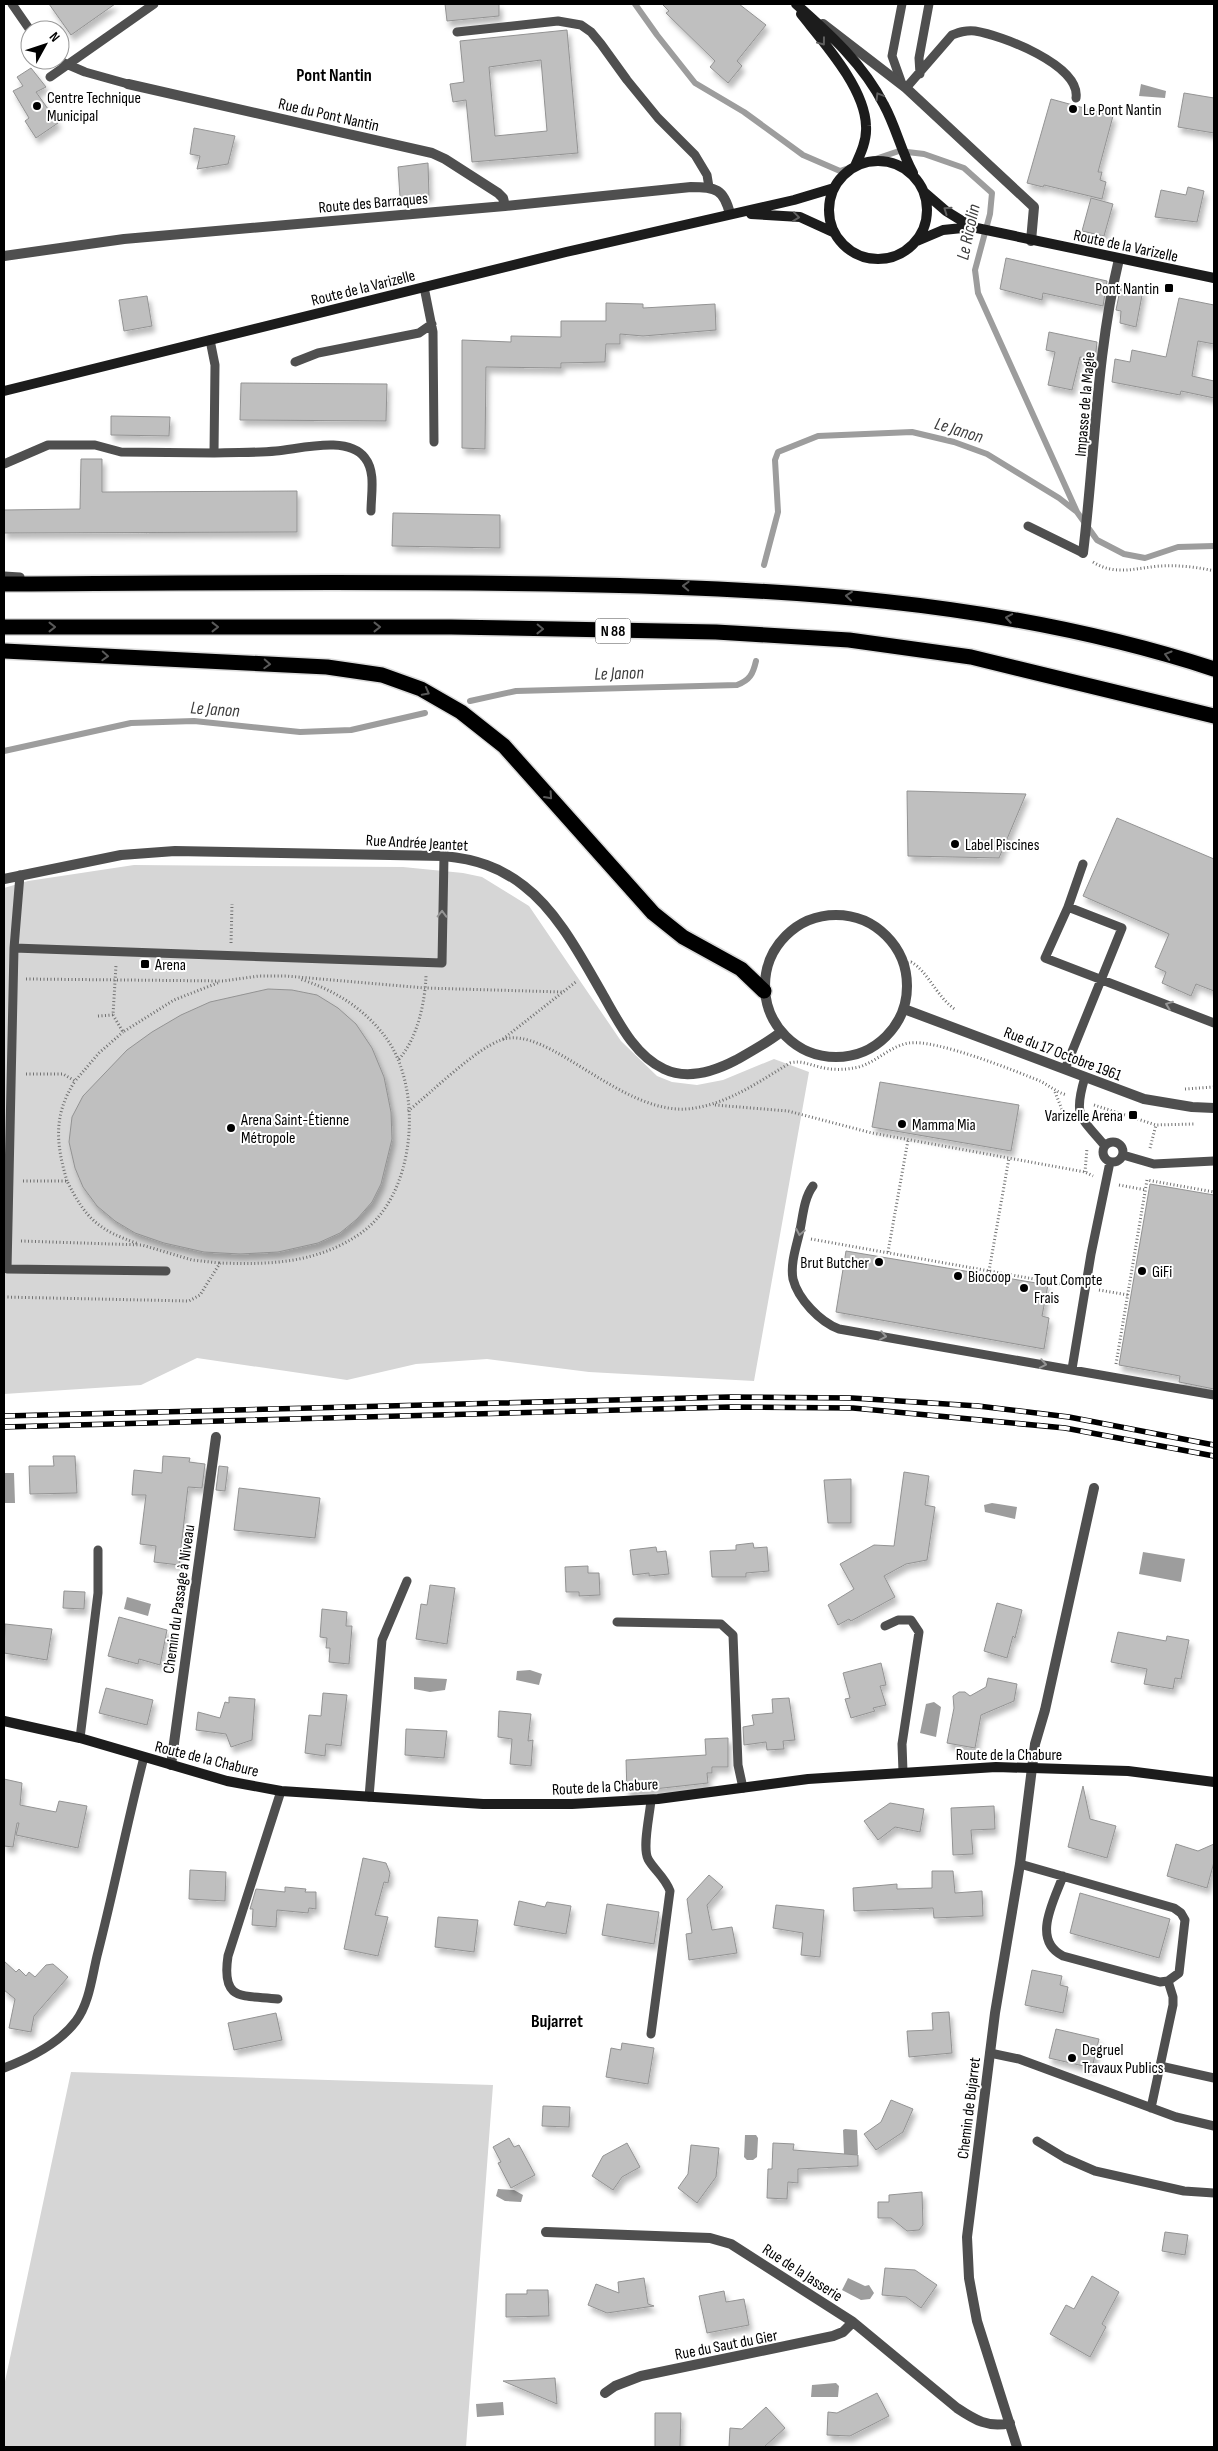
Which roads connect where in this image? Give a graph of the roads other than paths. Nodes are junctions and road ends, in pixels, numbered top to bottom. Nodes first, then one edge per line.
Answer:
1 (12, 4) edge
2 (154, 4) edge
3 (795, 4) edge
4 (902, 4) edge
5 (929, 4) edge
6 (23, 20) edge
7 (457, 32) dead end
8 (70, 62) edge
9 (70, 66) edge
10 (59, 70) edge
11 (920, 74) junction
12 (50, 77) dead end
13 (128, 84) joint
14 (904, 86) junction
15 (1076, 98) dead end
16 (855, 166) junction
17 (915, 177) junction
18 (709, 187) junction
19 (834, 188) junction
20 (924, 192) junction
21 (505, 206) junction
22 (730, 214) junction
23 (972, 227) junction
24 (834, 233) junction
25 (917, 240) junction
26 (1031, 241) junction
27 (4, 256) edge
28 (1119, 259) junction
29 (1214, 278) edge
30 (424, 287) junction
31 (432, 324) junction
32 (210, 340) junction
33 (295, 362) dead end
34 (4, 391) edge
35 (434, 442) dead end
36 (214, 453) junction
37 (4, 464) edge
38 (370, 511) dead end
39 (1028, 526) dead end
40 (1083, 553) joint
41 (4, 576) edge
42 (122, 583) junction
43 (4, 584) edge
44 (4, 626) edge
45 (4, 651) edge
46 (1214, 670) edge
47 (1214, 716) edge
48 (444, 856) junction
49 (1083, 864) dead end
50 (20, 875) junction
51 (4, 879) edge
52 (1068, 907) junction
53 (14, 948) junction
54 (1102, 980) junction
55 (764, 991) junction
56 (904, 1009) junction
57 (1214, 1023) edge
58 (781, 1032) junction
59 (1065, 1069) junction
60 (1085, 1077) junction
61 (1214, 1108) edge
62 (1105, 1146) junction
63 (1123, 1155) junction
64 (1214, 1161) edge
65 (1110, 1162) junction
66 (813, 1186) dead end
67 (166, 1271) dead end
68 (1072, 1369) junction
69 (1214, 1395) edge
70 (216, 1436) dead end
71 (1094, 1488) dead end
72 (98, 1550) dead end
73 (407, 1581) dead end
74 (618, 1622) dead end
75 (885, 1626) dead end
76 (4, 1721) edge
77 (80, 1738) junction
78 (144, 1757) junction
79 (170, 1765) junction
80 (1032, 1768) junction
81 (903, 1772) junction
82 (1214, 1782) edge
83 (743, 1788) junction
84 (281, 1791) junction
85 (369, 1797) junction
86 (651, 1800) junction
87 (1020, 1864) junction
88 (1063, 1876) junction
89 (1168, 1981) junction
90 (278, 1999) dead end
91 (651, 2034) dead end
92 (990, 2052) junction
93 (1160, 2066) junction
94 (4, 2068) edge
95 (1214, 2078) edge
96 (1151, 2108) junction
97 (1214, 2126) edge
98 (1038, 2141) dead end
99 (1214, 2193) edge
100 (546, 2232) dead end
101 (853, 2322) junction
102 (605, 2394) dead end
103 (1010, 2423) junction
104 (1018, 2447) edge

1 - 6 lane
2 - 8 lane
3 - 14 street
3 -> 16 main road
17 -> 3 main road
4 - 14 lane
5 - 11 lane
7 - 18 lane
9 - 13 lane
10 - 12 lane
11 - 14 lane
11 - 15 lane
13 - 21 street, Rue du Pont Nantin
14 - 26 street
16 - 17 main road
16 - 19 main road
17 - 20 main road
18 - 21 street, Route des Barraques
18 - 22 street
19 - 22 main road
19 - 24 main road
23 -> 20 main road
20 - 25 main road
21 - 27 street, Route des Barraques
22 -> 24 main road
22 - 30 main road, Route de la Varizelle
23 - 25 main road
23 - 26 main road, Route de la Varizelle
24 - 25 main road
26 - 28 main road, Route de la Varizelle
28 - 29 main road, Route de la Varizelle
28 - 40 street, Impasse de la Magie
30 - 31 lane
30 - 32 main road, Route de la Varizelle
31 - 33 lane
31 - 35 lane
32 - 34 main road, Route de la Varizelle
32 - 36 lane
36 - 37 lane
36 - 38 lane
39 - 40 lane
41 - 42 lane
42 - 43 highway
46 -> 42 highway
44 -> 47 highway, N 88
45 -> 55 highway
48 - 50 street, Rue Andrée Jeantet
53 -> 48 lane
48 - 58 street, Rue Andrée Jeantet
49 - 52 lane
50 - 51 street, Rue Andrée Jeantet
50 - 53 lane
52 - 54 lane
52 - 54 lane
53 - 67 lane
57 -> 54 lane
54 - 59 lane
55 - 56 street
55 - 58 street
56 - 58 street
56 - 59 street, Rue du 17 Octobre 1961
59 - 60 street, Rue du 17 Octobre 1961
60 - 61 street, Rue du 17 Octobre 1961
60 - 62 lane
62 - 63 lane
62 - 65 lane
63 - 64 lane
63 - 65 lane
65 - 68 lane
66 -> 68 lane
68 - 69 lane
70 - 79 street, Chemin du Passage à Niveau
71 - 80 street, Chemin de Bujarret
72 - 77 lane
73 - 85 lane
74 - 83 lane
75 - 81 lane
76 - 77 main road, Route de la Chabure
77 - 78 main road, Route de la Chabure
78 - 79 main road, Route de la Chabure
78 - 94 lane
79 - 84 main road, Route de la Chabure
80 - 81 main road, Route de la Chabure
80 - 82 main road, Route de la Chabure
80 - 87 street, Chemin de Bujarret
81 - 83 main road, Route de la Chabure
83 - 86 main road, Route de la Chabure
84 - 85 main road, Route de la Chabure
84 - 90 lane
85 - 86 main road, Route de la Chabure
86 - 91 lane
87 - 88 lane
87 - 92 street, Chemin de Bujarret
88 - 89 lane
88 - 89 lane
89 - 93 lane
92 - 96 lane
92 - 103 street, Chemin de Bujarret
93 - 95 lane
93 - 96 lane
96 - 97 lane
98 - 99 lane
100 - 101 street, Rue de la Jasserie
101 - 102 street, Rue du Saut du Gier
101 - 103 street, Rue de la Jasserie
103 - 104 street, Chemin de Bujarret

